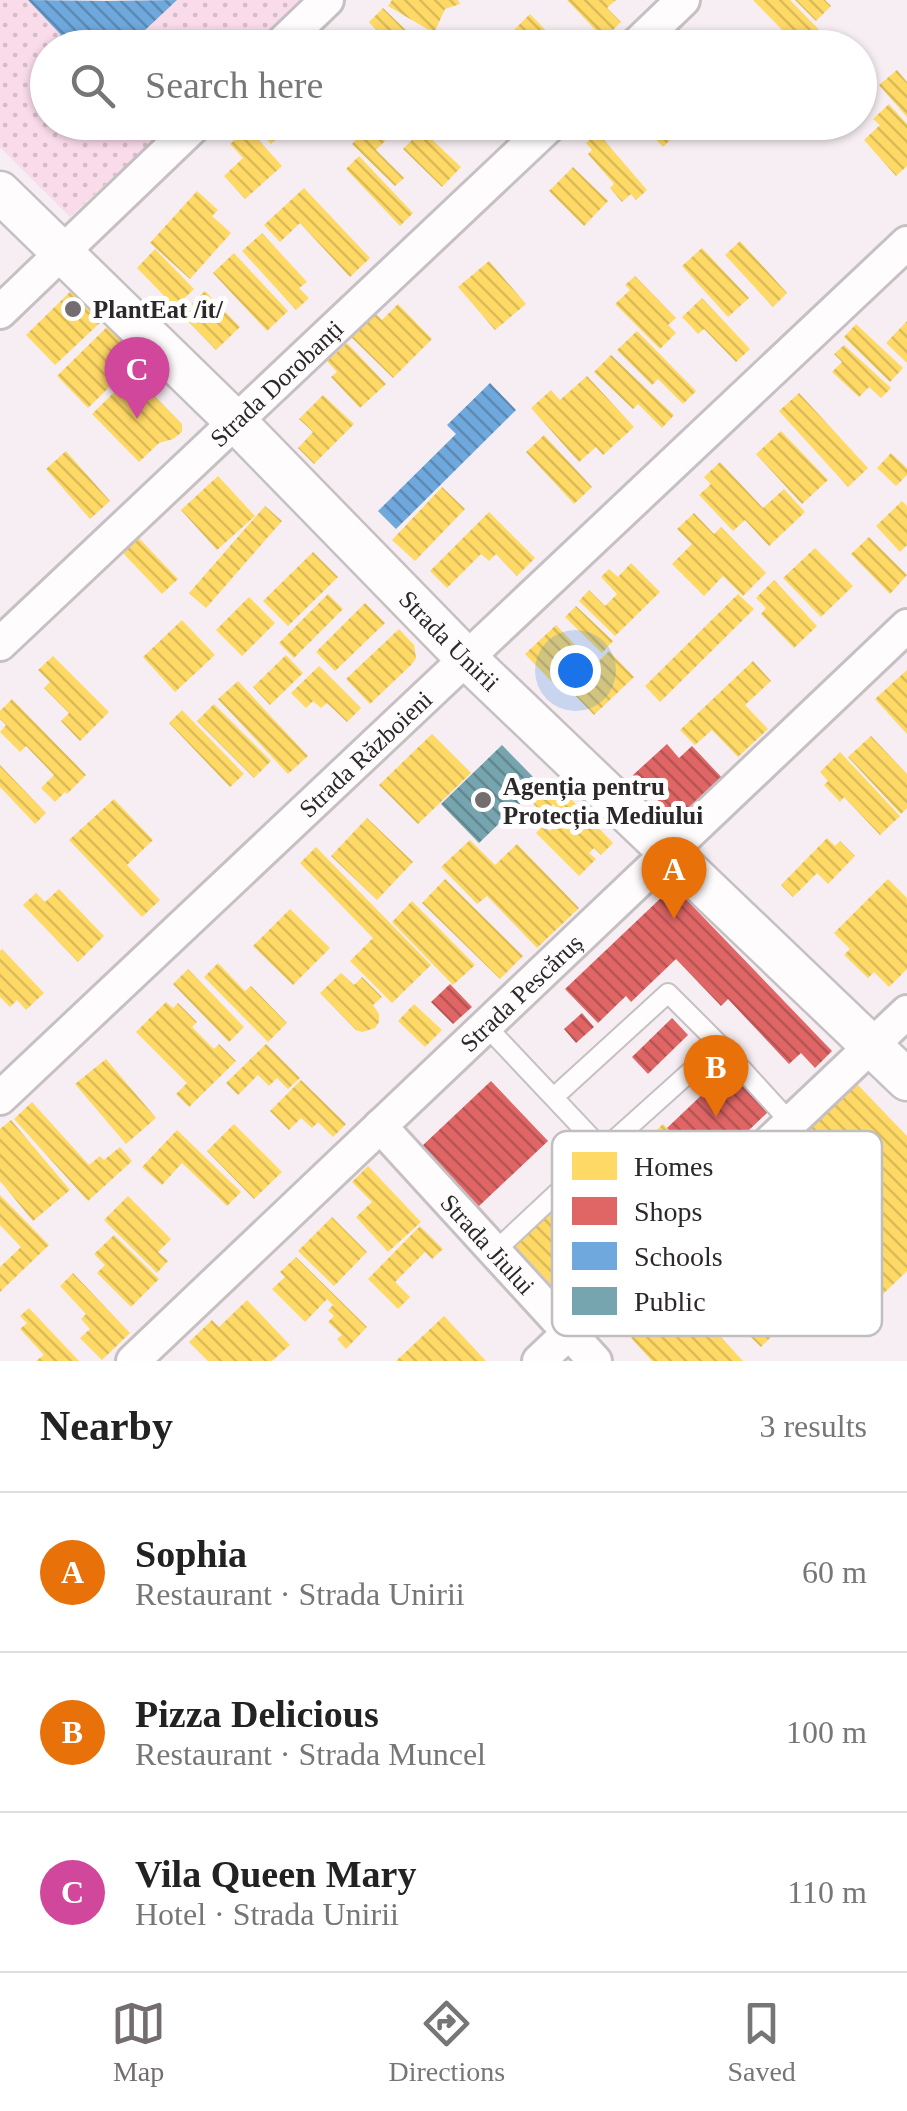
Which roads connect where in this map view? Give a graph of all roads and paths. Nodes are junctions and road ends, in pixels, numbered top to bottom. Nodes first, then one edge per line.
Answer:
1 (326, 0) edge
2 (683, 0) edge
3 (295, 30) edge
4 (652, 30) edge
5 (179, 140) edge
6 (534, 140) edge
7 (0, 192) edge
8 (907, 243) edge
9 (62, 253) junction
10 (0, 312) edge
11 (236, 422) junction
12 (907, 626) edge
13 (0, 644) edge
14 (465, 657) junction
15 (670, 852) junction
16 (907, 1012) edge
17 (485, 1025) junction
18 (720, 1046) junction
19 (872, 1046) junction
20 (907, 1080) edge
21 (554, 1097) junction
22 (0, 1098) edge
23 (791, 1123) junction
24 (380, 1126) junction
25 (586, 1131) edge
26 (625, 1131) edge
27 (783, 1131) edge
28 (552, 1198) edge
29 (494, 1252) junction
30 (552, 1315) edge
31 (566, 1336) edge
32 (572, 1336) edge
33 (133, 1361) edge
34 (539, 1361) edge
35 (595, 1361) edge

1 - 3 street
2 - 4 street
5 - 9 street
6 - 11 street, Strada Dorobanți
7 - 9 street, Strada Unirii
8 - 14 street, Strada Războieni
9 - 10 street
9 - 11 street, Strada Unirii
11 - 13 street, Strada Dorobanți
11 - 14 street, Strada Unirii
12 - 15 street, Strada Pescăruș
14 - 15 street, Strada Unirii
14 - 22 street, Strada Războieni
15 - 17 street, Strada Pescăruș
15 - 19 street, Strada Unirii
16 - 19 street
17 - 21 lane
17 - 24 street, Strada Pescăruș
18 - 21 lane
18 - 23 lane
18 - 26 lane
19 - 20 street, Strada Unirii
19 - 23 street
21 - 25 lane
23 - 27 street
24 - 29 street, Strada Jiului
24 - 33 street, Strada Pescăruș
28 - 29 lane
29 - 30 street, Strada Jiului
31 - 34 street
32 - 35 street, Strada Jiului

